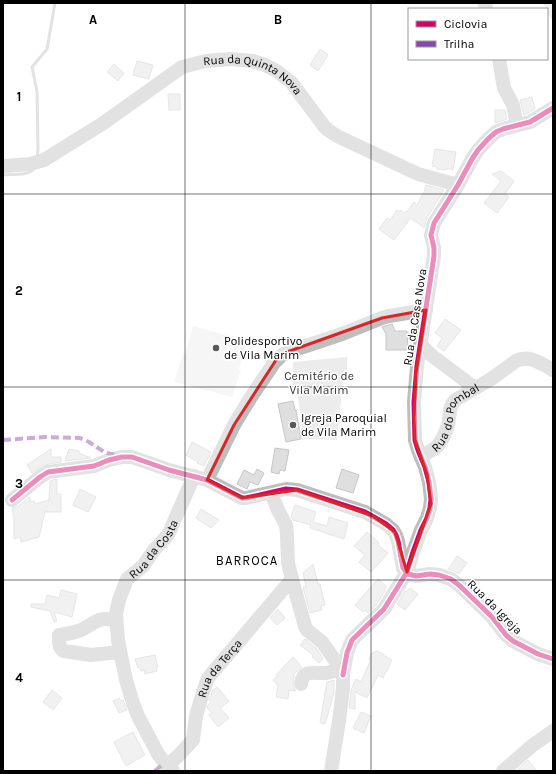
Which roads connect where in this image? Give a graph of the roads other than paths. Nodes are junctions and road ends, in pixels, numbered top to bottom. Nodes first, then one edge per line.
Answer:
1 (499, 60) edge
2 (553, 108) edge
3 (517, 125) junction
4 (3, 166) edge
5 (458, 185) junction
6 (426, 310) junction
7 (420, 344) junction
8 (553, 370) edge
9 (475, 388) junction
10 (421, 458) junction
11 (200, 478) junction
12 (271, 492) junction
13 (12, 500) dead end
14 (407, 572) junction
15 (292, 579) junction
16 (116, 621) junction
17 (120, 652) junction
18 (553, 659) edge
19 (341, 672) junction
20 (301, 684) dead end
21 (553, 730) edge
22 (170, 769) edge
23 (331, 771) edge
24 (503, 771) edge

1 - 3 street
2 - 3 street, Rua da Casa Nova
3 - 5 street, Rua da Casa Nova
4 - 5 street, Rua da Quinta Nova
5 - 6 street, Rua da Casa Nova
6 - 7 street, Rua da Casa Nova
6 - 11 street, Rua da Costa
7 - 9 street
7 - 10 street, Rua da Casa Nova
8 - 9 street, Rua do Pombal
9 - 10 street, Rua do Pombal
10 - 14 street, Rua do Pombal
11 - 12 street
11 - 13 street
11 - 16 street, Rua da Costa
12 - 14 street
12 - 15 street
14 - 18 street, Rua da Igreja
14 - 19 street, Rua do Pombal
15 - 19 street
15 - 22 street, Rua da Terça
16 - 17 street, Rua da Costa
16 - 17 street
17 - 22 street, Rua da Costa
19 - 20 street
19 - 23 street, Rua do Pombal
21 - 24 street

